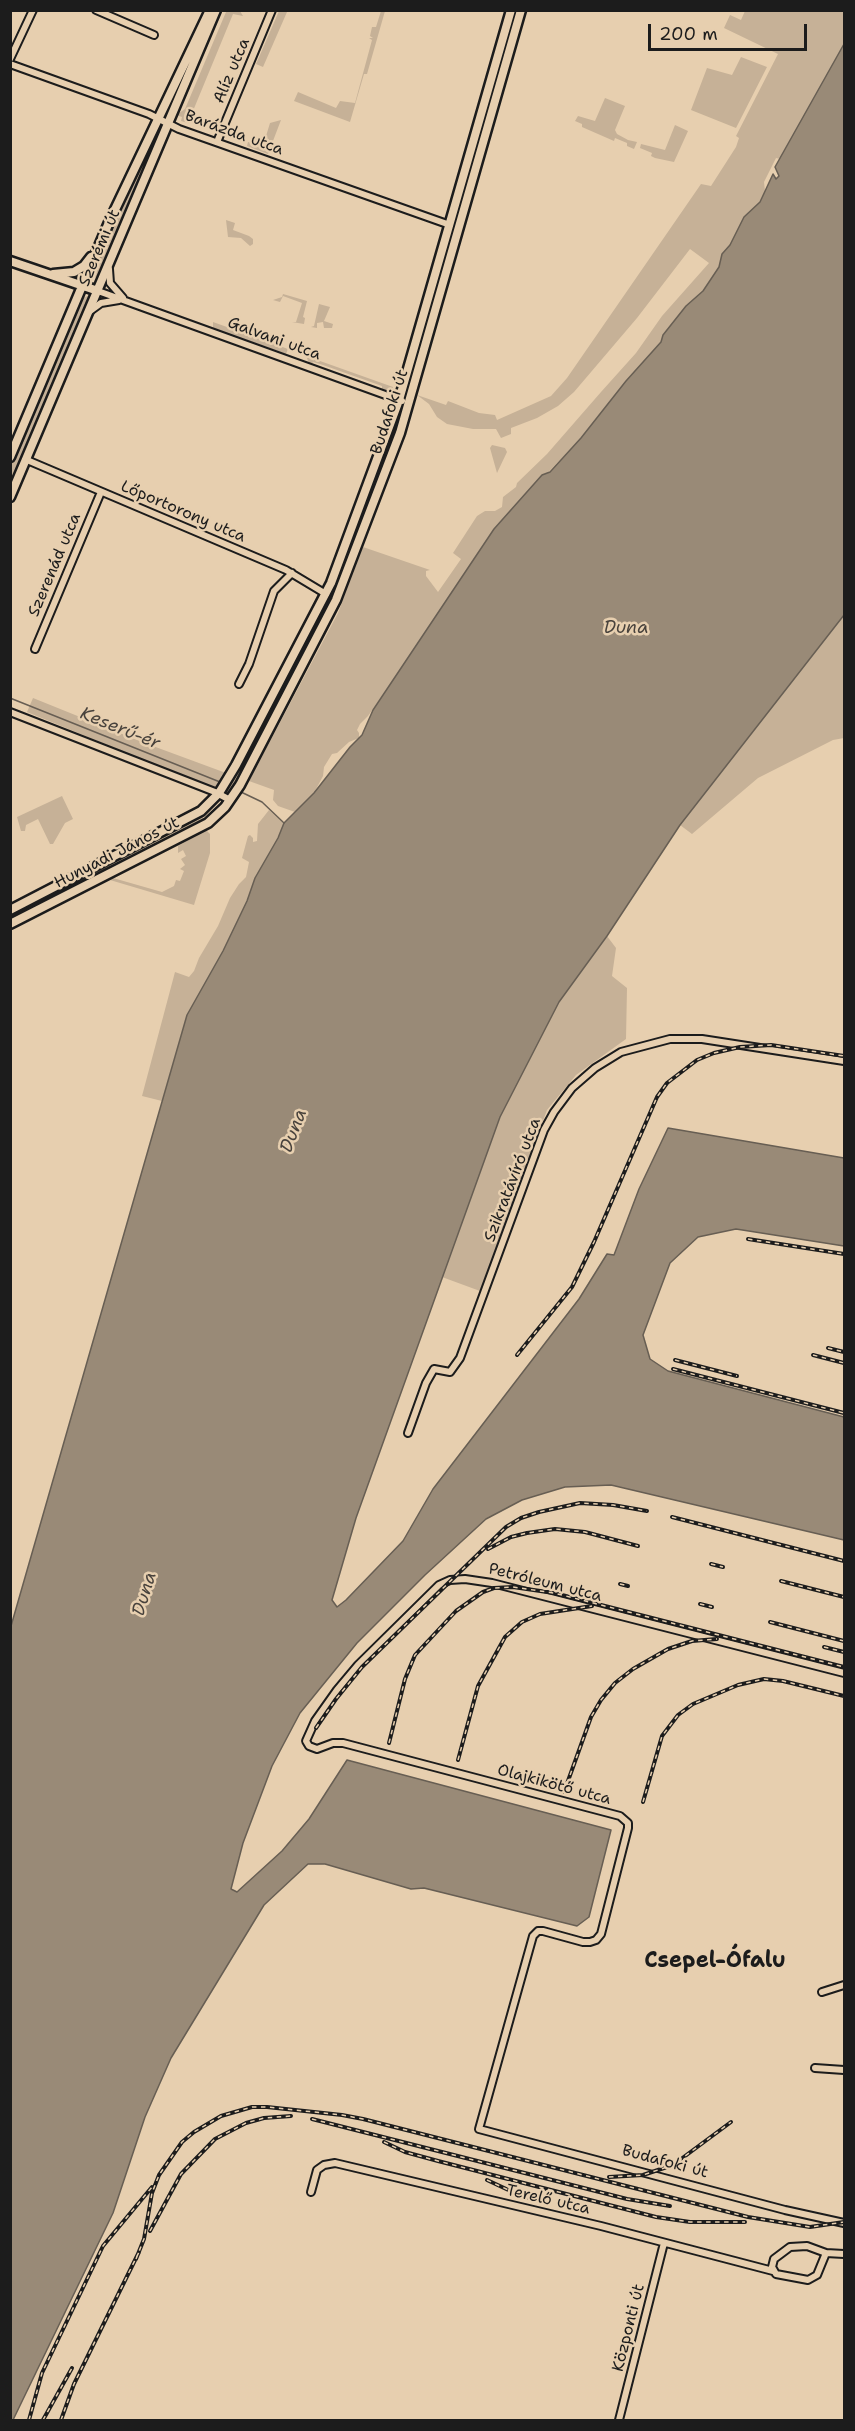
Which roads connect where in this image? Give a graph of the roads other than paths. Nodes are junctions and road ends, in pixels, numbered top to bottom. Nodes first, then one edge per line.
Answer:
1 (33, 10) edge
2 (96, 10) edge
3 (210, 10) edge
4 (216, 10) edge
5 (272, 10) edge
6 (511, 10) edge
7 (521, 10) edge
8 (504, 34) junction
9 (154, 35) dead end
10 (511, 46) junction
11 (498, 56) junction
12 (10, 59) edge
13 (10, 64) edge
14 (495, 104) junction
15 (484, 107) junction
16 (491, 117) junction
17 (158, 118) junction
18 (169, 124) junction
19 (478, 126) junction
20 (217, 142) junction
21 (450, 225) junction
22 (460, 228) junction
23 (96, 252) junction
24 (10, 261) edge
25 (110, 263) junction
26 (42, 273) junction
27 (82, 287) junction
28 (98, 291) junction
29 (129, 302) junction
30 (89, 313) junction
31 (412, 359) junction
32 (422, 362) junction
33 (399, 400) junction
34 (410, 404) junction
35 (380, 451) junction
36 (392, 455) junction
37 (10, 457) edge
38 (27, 460) junction
39 (100, 492) junction
40 (10, 497) edge
41 (292, 573) junction
42 (326, 594) junction
43 (336, 600) junction
44 (35, 649) dead end
45 (239, 684) dead end
46 (10, 712) edge
47 (219, 793) junction
48 (230, 800) junction
49 (45, 892) junction
50 (51, 903) junction
51 (21, 905) junction
52 (10, 910) edge
53 (26, 916) junction
54 (10, 924) edge
55 (844, 1061) edge
56 (408, 1433) dead end
57 (844, 1673) edge
58 (306, 1742) joint
59 (844, 1985) edge
60 (822, 1992) dead end
61 (815, 2068) dead end
62 (844, 2070) edge
63 (479, 2129) joint
64 (311, 2192) dead end
65 (844, 2223) edge
66 (664, 2243) junction
67 (826, 2253) junction
68 (844, 2254) edge
69 (773, 2271) junction
70 (619, 2421) edge

1 - 12 street
2 - 9 street
3 - 17 main road, Szerémi út
4 - 18 main road, Szerémi út
5 - 20 street, Alíz utca
6 - 8 main road, Budafoki út
7 - 10 main road, Budafoki út
8 - 10 main road
8 - 11 main road, Budafoki út
10 - 11 main road
10 - 14 main road, Budafoki út
11 - 15 main road, Budafoki út
13 - 17 street, Barázda utca
14 - 15 main road
14 - 16 main road, Budafoki út
15 - 16 main road
15 - 19 main road, Budafoki út
16 - 19 main road
16 - 22 main road, Budafoki út
17 - 18 street, Barázda utca
17 - 23 main road, Szerémi út
18 - 20 street, Barázda utca
18 - 25 main road, Szerémi út
19 - 21 main road, Budafoki út
20 - 21 street, Barázda utca
21 - 22 main road
21 - 31 main road, Budafoki út
22 - 32 main road, Budafoki út
23 - 26 main road
23 - 27 main road, Szerémi út
24 - 26 main road, Galvani utca
25 - 28 main road, Szerémi út
25 - 29 street, Galvani utca
26 - 27 main road, Galvani utca
27 - 28 main road, Galvani utca
27 - 37 main road, Szerémi út
28 - 29 street, Galvani utca
28 - 30 main road, Szerémi út
29 - 30 street, Galvani utca
29 - 33 street, Galvani utca
30 - 38 main road, Szerémi út
31 - 32 main road
31 - 33 main road, Budafoki út
32 - 34 main road, Budafoki út
33 - 34 street, Galvani utca
33 - 35 main road, Budafoki út
34 - 36 main road, Budafoki út
35 - 36 main road
35 - 42 main road, Budafoki út
36 - 43 main road, Budafoki út
38 - 39 street, Lőportorony utca
38 - 40 main road, Szerémi út
39 - 41 street, Lőportorony utca
39 - 44 street, Szerenád utca
41 - 42 street, Lőportorony utca
41 - 45 street
42 - 43 main road
42 - 47 main road, Budafoki út
43 - 48 main road, Budafoki út
46 - 47 street
47 - 48 street
47 - 49 main road, Hunyadi János út
48 - 50 main road, Hunyadi János út
49 - 50 main road
49 - 51 main road, Hunyadi János út
50 - 53 main road, Hunyadi János út
51 - 52 main road, Hunyadi János út
51 - 53 main road
53 - 54 main road, Hunyadi János út
55 - 56 street, Szikratávíró utca
57 - 58 street, Petróleum utca
58 - 63 street, Olajkikötő utca
59 - 60 street
61 - 62 street
63 - 65 street, Budafoki út
64 - 66 street, Terelő utca
66 - 69 street, Terelő utca
66 - 70 street, Központi út
67 - 68 street
67 - 69 street
67 - 69 street, Terelő utca

